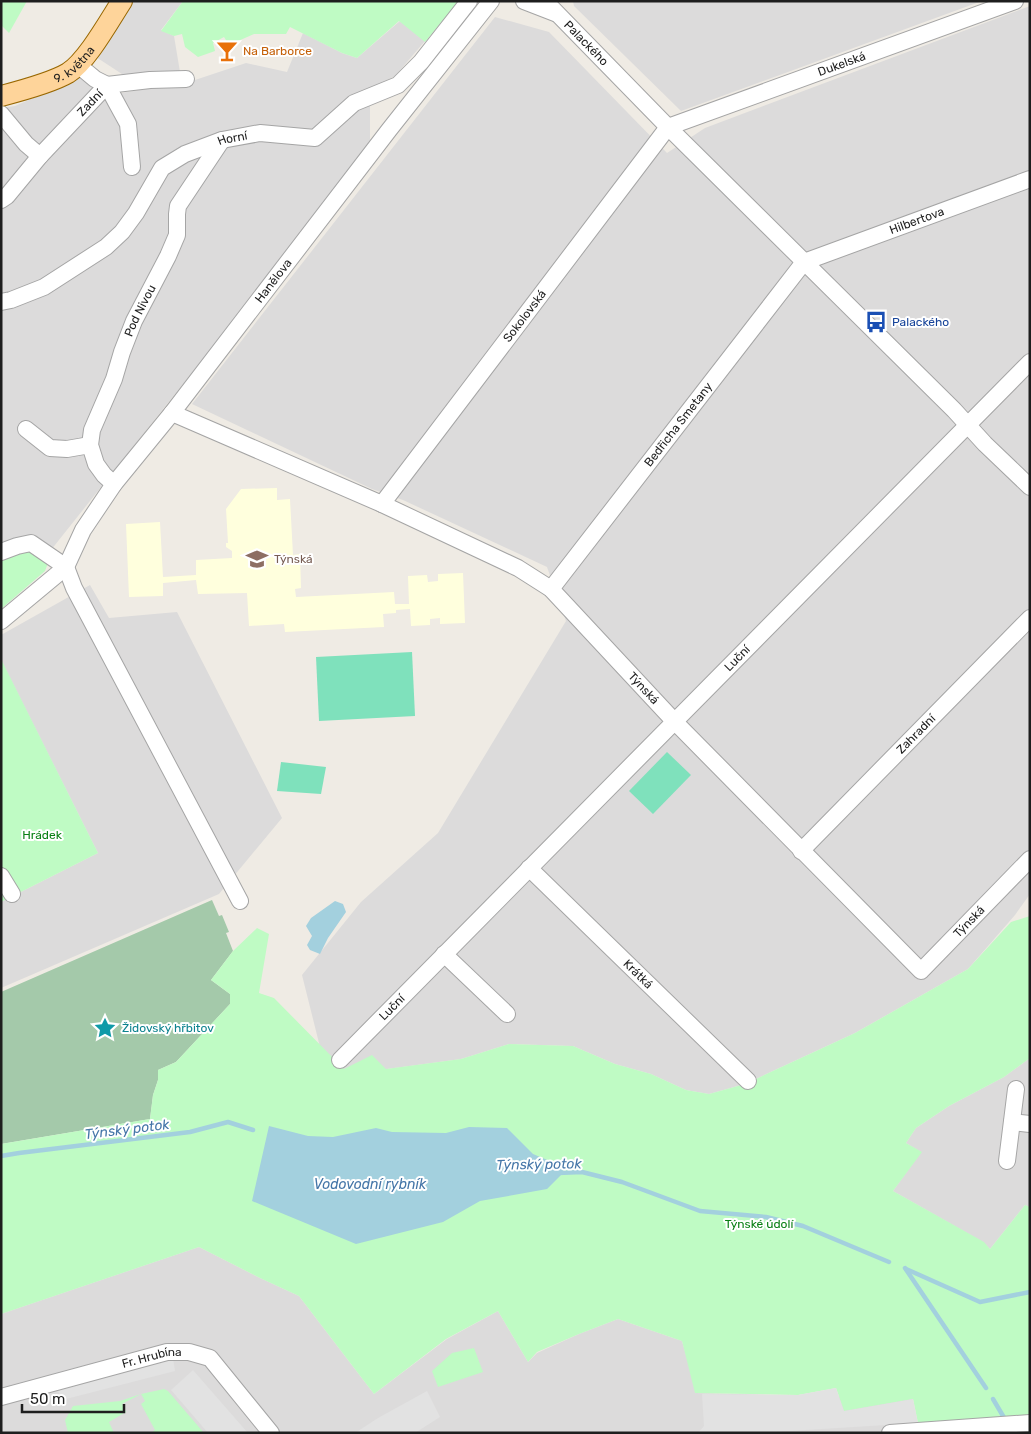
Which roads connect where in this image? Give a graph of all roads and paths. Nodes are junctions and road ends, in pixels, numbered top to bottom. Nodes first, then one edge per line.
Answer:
1 (122, 1) edge
2 (469, 1) edge
3 (491, 1) edge
4 (524, 1) edge
5 (545, 1) edge
6 (1015, 1) edge
7 (556, 7) edge
8 (78, 64) junction
9 (186, 78) dead end
10 (107, 85) junction
11 (1, 96) edge
12 (1, 114) edge
13 (668, 127) junction
14 (222, 140) junction
15 (40, 156) junction
16 (132, 167) dead end
17 (1030, 179) edge
18 (1, 200) edge
19 (804, 262) junction
20 (1, 302) edge
21 (1030, 362) edge
22 (172, 413) junction
23 (968, 424) junction
24 (26, 429) dead end
25 (90, 445) junction
26 (114, 484) junction
27 (1030, 487) edge
28 (382, 504) junction
29 (1, 552) edge
30 (66, 567) junction
31 (551, 589) junction
32 (1030, 618) edge
33 (1, 621) edge
34 (675, 722) junction
35 (801, 852) junction
36 (1030, 859) edge
37 (529, 868) junction
38 (1, 876) edge
39 (12, 894) dead end
40 (240, 901) dead end
41 (444, 954) junction
42 (507, 1014) dead end
43 (340, 1060) dead end
44 (748, 1081) dead end
45 (1016, 1088) dead end
46 (1012, 1122) junction
47 (1030, 1124) edge
48 (1007, 1161) dead end
49 (1, 1397) edge
50 (1030, 1423) edge
51 (898, 1432) edge
52 (272, 1433) edge

1 - 8 main road, 9. května
2 - 14 street, Horní
3 - 22 street, Hanělova
4 - 7 street
5 - 7 street, Palackého
6 - 13 street, Dukelská
7 - 13 street, Palackého
8 - 10 street
8 - 11 main road, 9. května
9 - 10 street, Zadní
10 - 15 street, Zadní
10 - 16 street
12 - 15 street
13 - 19 street, Palackého
13 - 28 street, Sokolovská
14 - 20 street, Horní
14 - 25 street, Pod Nivou
15 - 18 street, Zadní
17 - 19 street, Hilbertova
19 - 23 street, Palackého
19 - 31 street, Bedřicha Smetany
21 - 23 street, Luční
22 - 26 street, Hanělova
22 - 28 street, Týnská
23 - 27 street, Palackého
23 - 34 street, Luční
24 - 25 street
25 - 26 street
26 - 30 street, Hanělova
28 - 31 street, Týnská
29 - 30 street
30 - 33 street
30 - 40 street
31 - 34 street, Týnská
32 - 35 street, Zahradní
34 - 35 street, Týnská
34 - 37 street, Luční
35 - 36 street, Týnská
37 - 41 street, Luční
37 - 44 street, Krátká
38 - 39 street
41 - 42 street
41 - 43 street, Luční
45 - 46 street
46 - 47 street
46 - 48 street
49 - 52 street, Fr. Hrubína
50 - 51 street

